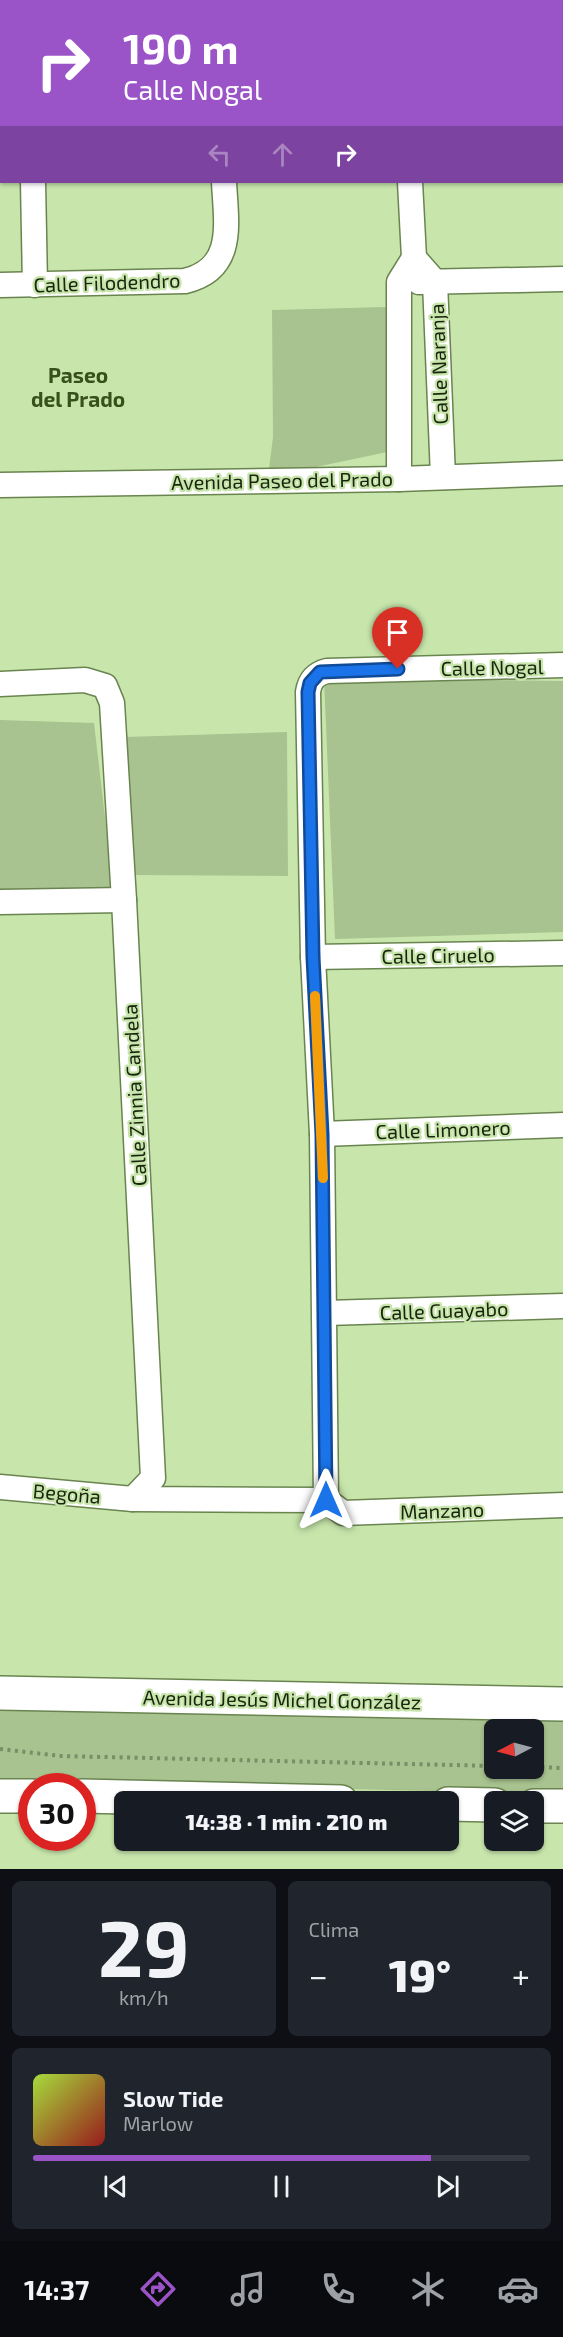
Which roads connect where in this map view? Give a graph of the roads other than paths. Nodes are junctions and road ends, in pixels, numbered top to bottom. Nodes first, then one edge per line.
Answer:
1 (33, 183) edge
2 (224, 183) edge
3 (410, 183) edge
4 (414, 258) junction
5 (563, 279) edge
6 (399, 282) junction
7 (435, 282) junction
8 (0, 285) edge
9 (35, 285) junction
10 (563, 473) edge
11 (443, 477) junction
12 (399, 479) junction
13 (0, 484) edge
14 (563, 665) edge
15 (0, 684) edge
16 (124, 900) junction
17 (0, 902) edge
18 (563, 952) edge
19 (313, 957) junction
20 (563, 1125) edge
21 (322, 1134) junction
22 (563, 1306) edge
23 (326, 1313) junction
24 (0, 1487) edge
25 (133, 1499) junction
26 (326, 1500) junction
27 (563, 1505) edge
28 (0, 1693) edge
29 (563, 1704) edge
30 (0, 1796) edge
31 (18, 1796) edge
32 (96, 1796) edge
33 (114, 1797) edge
34 (459, 1804) edge
35 (484, 1805) edge
36 (544, 1806) edge
37 (563, 1806) edge

1 - 9 street
2 - 9 street, Calle Filodendro
3 - 4 street
4 - 6 street
4 - 7 street, Calle Naranja
5 - 7 street
6 - 7 street
6 - 12 street, Calle Naranja
7 - 11 street, Calle Naranja
8 - 9 street, Calle Filodendro
10 - 11 street, Avenida Paseo del Prado
11 - 12 street, Avenida Paseo del Prado
12 - 13 street, Avenida Paseo del Prado
14 - 19 street, Calle Nogal
15 - 16 street, Calle Zinnia Candela
16 - 17 street
16 - 25 street, Calle Zinnia Candela
18 - 19 street, Calle Ciruelo
19 - 21 street
20 - 21 street, Calle Limonero
21 - 23 street
22 - 23 street, Calle Guayabo
23 - 26 street
24 - 25 street, Begoña
25 - 26 street, Begoña
26 - 27 street, Manzano
28 - 29 main road, Avenida Jesús Michel González
30 - 31 main road
32 - 33 main road
34 - 35 main road
36 - 37 main road

